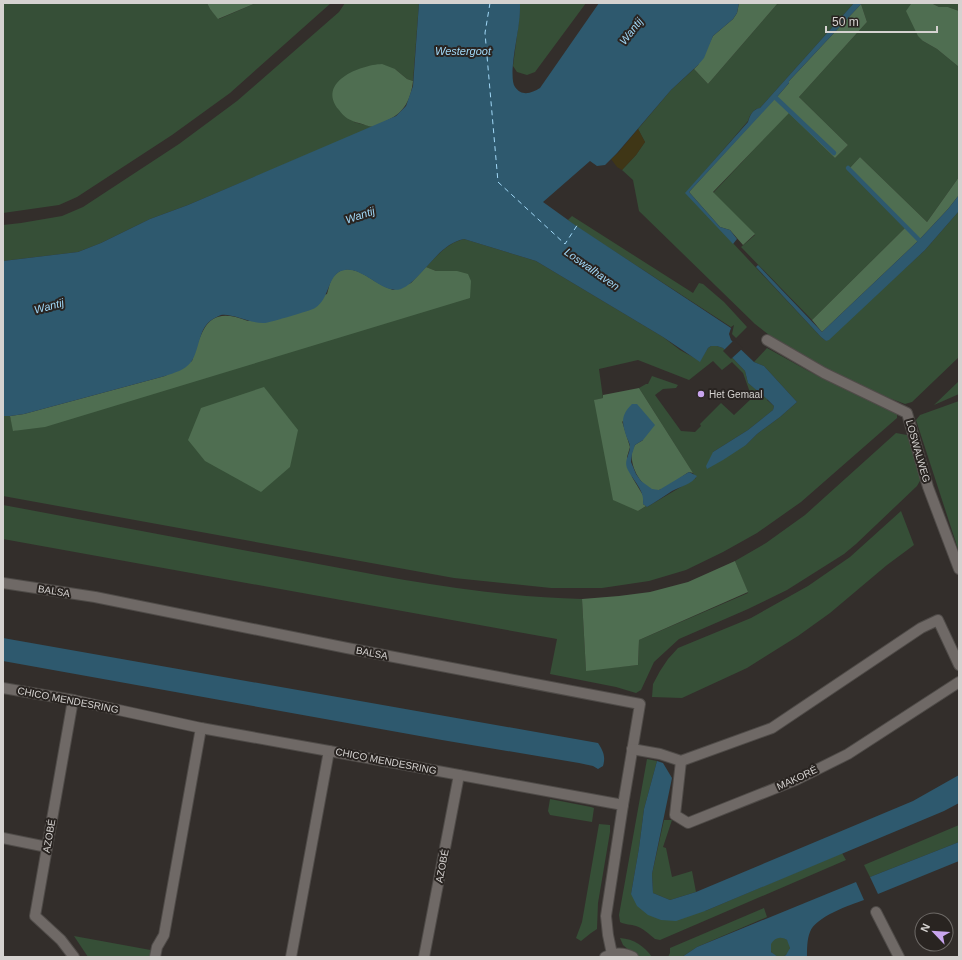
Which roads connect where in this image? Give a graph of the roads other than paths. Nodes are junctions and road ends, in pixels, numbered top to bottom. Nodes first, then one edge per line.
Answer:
1 (767, 340) dead end
2 (959, 569) edge
3 (3, 583) edge
4 (959, 666) edge
5 (959, 682) edge
6 (3, 688) edge
7 (73, 700) junction
8 (201, 728) junction
9 (632, 749) junction
10 (329, 751) junction
11 (681, 761) junction
12 (459, 775) junction
13 (623, 806) junction
14 (3, 838) edge
15 (47, 847) junction
16 (876, 912) dead end
17 (609, 955) edge
18 (74, 957) edge
19 (155, 957) edge
20 (291, 957) edge
21 (424, 957) edge
22 (633, 957) edge
23 (899, 957) edge

1 - 2 street, LOSWALWEG
3 - 9 street, BALSA
4 - 11 street
5 - 11 street, MAKORÉ
6 - 7 street, CHICO MENDESRING
7 - 8 street, CHICO MENDESRING
7 - 15 street, AZOBÉ
8 - 10 street, CHICO MENDESRING
8 - 19 street
9 - 11 street
9 - 13 street, BALSA
10 - 12 street, CHICO MENDESRING
10 - 20 street
12 - 13 street, CHICO MENDESRING
12 - 21 street, AZOBÉ
13 - 17 street
14 - 15 street
15 - 18 street, AZOBÉ
16 - 23 street
17 - 22 street

